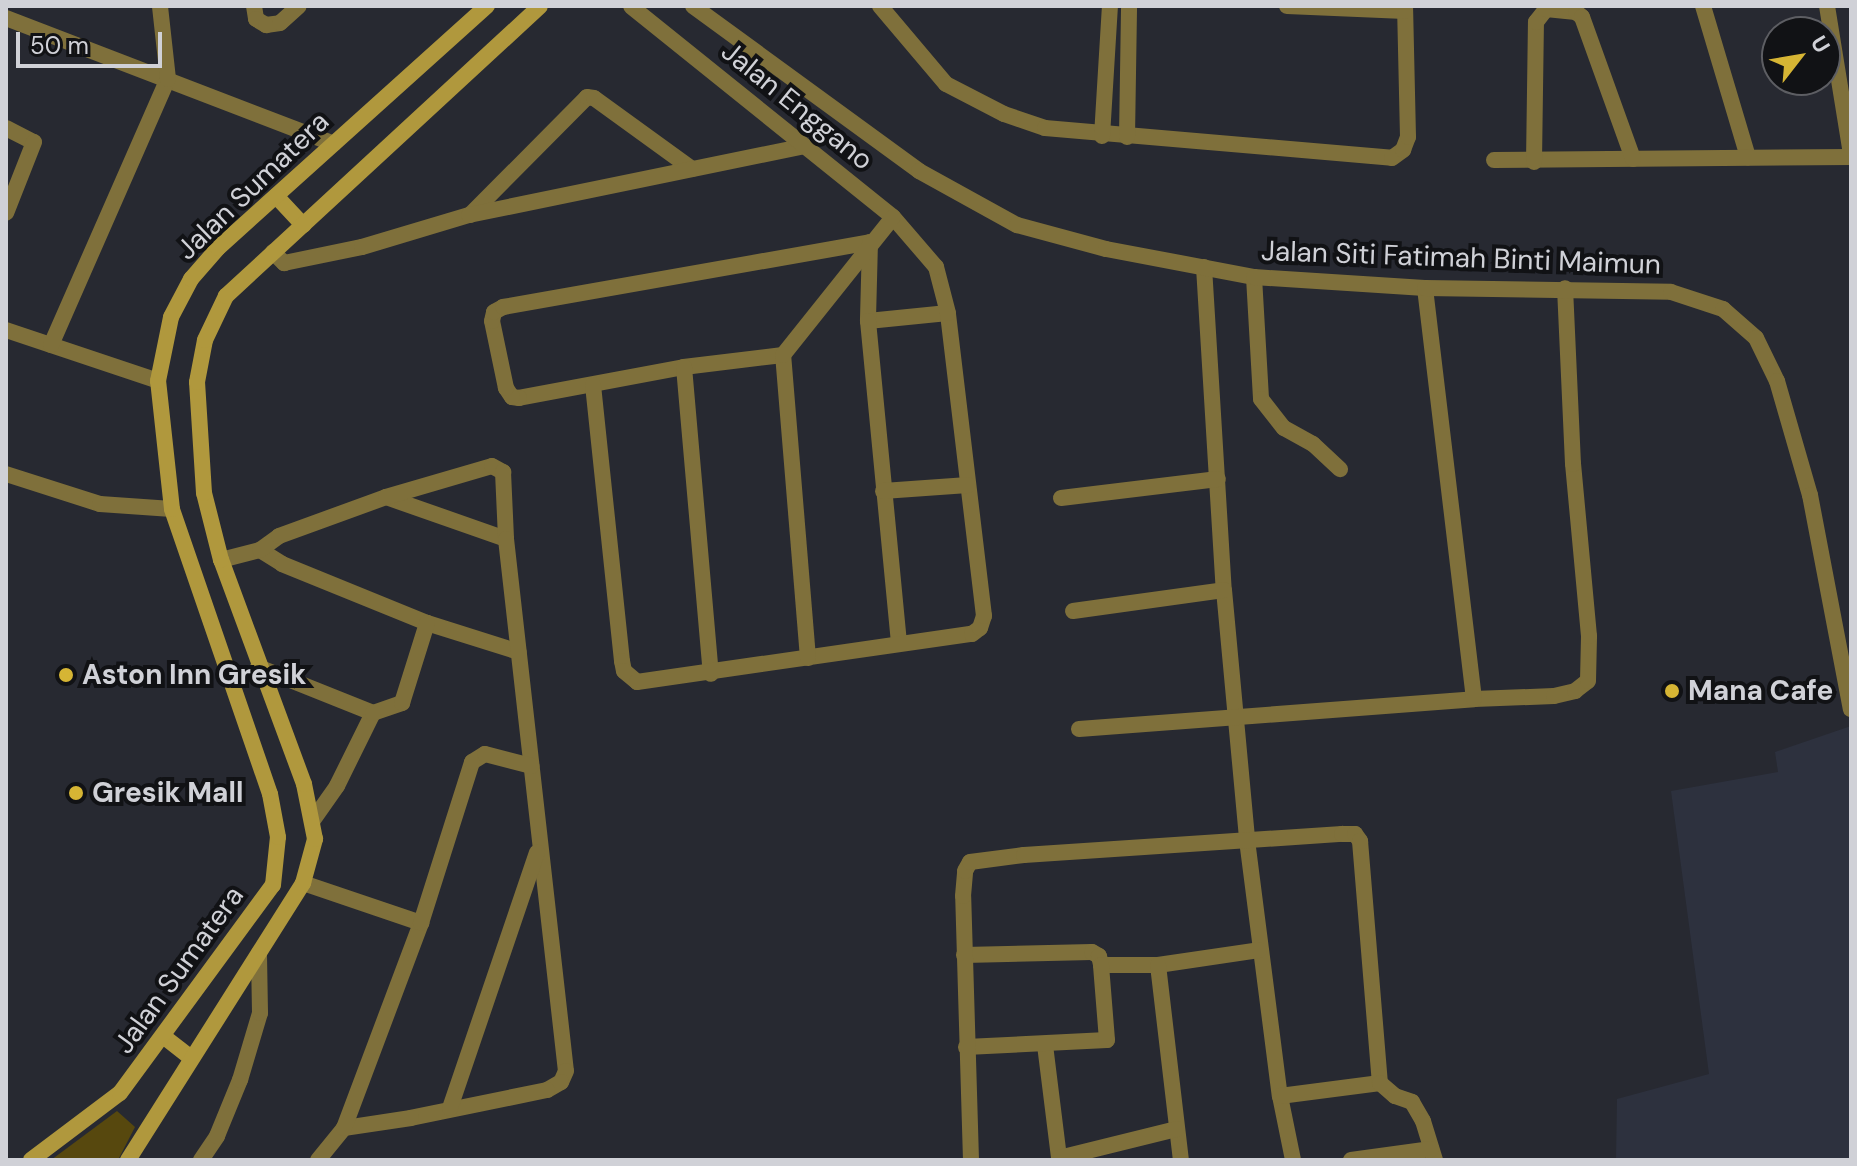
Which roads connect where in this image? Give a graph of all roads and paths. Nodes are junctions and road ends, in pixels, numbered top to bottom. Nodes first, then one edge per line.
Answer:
1 (160, 6) edge
2 (254, 6) edge
3 (299, 6) edge
4 (487, 6) edge
5 (540, 6) edge
6 (631, 6) edge
7 (693, 6) edge
8 (880, 6) edge
9 (1110, 6) edge
10 (1129, 6) edge
11 (1287, 6) edge
12 (1703, 6) edge
13 (1827, 6) edge
14 (1405, 8) edge
15 (6, 18) edge
16 (168, 79) junction
17 (6, 128) edge
18 (1102, 136) junction
19 (1127, 137) junction
20 (334, 144) junction
21 (804, 146) junction
22 (1851, 155) edge
23 (1748, 157) junction
24 (1633, 159) junction
25 (1494, 160) dead end
26 (1534, 162) junction
27 (692, 169) junction
28 (276, 196) junction
29 (6, 213) edge
30 (469, 215) junction
31 (893, 217) junction
32 (303, 225) junction
33 (870, 242) junction
34 (273, 252) junction
35 (1204, 267) junction
36 (1254, 277) junction
37 (1425, 288) junction
38 (1565, 288) junction
39 (948, 313) junction
40 (868, 321) junction
41 (6, 330) edge
42 (51, 345) junction
43 (783, 355) junction
44 (684, 367) junction
45 (158, 381) junction
46 (593, 385) junction
47 (1340, 469) dead end
48 (6, 474) edge
49 (1218, 479) junction
50 (968, 485) junction
51 (883, 491) junction
52 (386, 497) junction
53 (1061, 498) dead end
54 (172, 509) junction
55 (506, 539) junction
56 (260, 550) junction
57 (221, 560) junction
58 (1224, 590) junction
59 (1073, 611) dead end
60 (427, 623) junction
61 (899, 642) junction
62 (519, 652) junction
63 (808, 658) junction
64 (258, 667) junction
65 (711, 674) junction
66 (1474, 699) junction
67 (1851, 709) edge
68 (373, 713) junction
69 (1235, 715) junction
70 (1079, 729) dead end
71 (531, 766) junction
72 (313, 820) junction
73 (1247, 840) junction
74 (539, 846) junction
75 (303, 883) junction
76 (421, 923) junction
77 (1259, 950) junction
78 (259, 953) junction
79 (964, 955) junction
80 (1101, 965) junction
81 (1158, 965) junction
82 (163, 1036) junction
83 (1045, 1045) junction
84 (966, 1047) junction
85 (191, 1058) junction
86 (1380, 1083) junction
87 (1280, 1096) junction
88 (450, 1108) junction
89 (344, 1128) junction
90 (1176, 1129) junction
91 (1433, 1155) edge
92 (1060, 1159) edge
93 (31, 1160) edge
94 (128, 1160) edge
95 (201, 1160) edge
96 (318, 1160) edge
97 (971, 1160) edge
98 (1181, 1160) edge
99 (1293, 1160) edge
100 (1351, 1160) edge

1 - 16 street
2 - 3 street
4 - 20 main road, Jalan Sumatera
5 - 32 main road, Jalan Sumatera
6 - 21 street, Jalan Enggano
7 - 35 street, Jalan Siti Fatimah Binti Maimun
8 - 18 street
9 - 18 street
10 - 19 street
11 - 14 street
12 - 23 street
13 - 22 street
14 - 19 street
15 - 16 street
16 - 20 street
16 - 42 street
17 - 29 street
18 - 19 street
20 - 28 main road, Jalan Sumatera
21 - 27 street
21 - 31 street, Jalan Enggano
22 - 23 street
23 - 24 street
24 - 26 street
24 - 26 street
25 - 26 street
27 - 30 street
27 - 30 street
28 - 32 main road
28 - 45 main road, Jalan Sumatera
30 - 34 street
31 - 33 street
31 - 39 street, Jalan Enggano
32 - 34 main road, Jalan Sumatera
33 - 40 street
33 - 43 street
33 - 46 street
34 - 57 main road, Jalan Sumatera
35 - 36 street, Jalan Siti Fatimah Binti Maimun
35 - 49 street
36 - 37 street, Jalan Siti Fatimah Binti Maimun
36 - 47 street
37 - 38 street, Jalan Siti Fatimah Binti Maimun
37 - 66 street
38 - 66 street
38 - 67 street, Jalan Siti Fatimah Binti Maimun
39 - 40 street
39 - 50 street, Jalan Enggano
40 - 51 street
41 - 42 street
42 - 45 street
43 - 44 street
43 - 63 street
44 - 46 street
44 - 65 street
45 - 54 main road, Jalan Sumatera
46 - 65 street
48 - 54 street
49 - 53 street
49 - 58 street
50 - 51 street
50 - 61 street, Jalan Enggano
51 - 61 street
52 - 55 street
52 - 55 street
52 - 56 street
54 - 82 main road, Jalan Sumatera
55 - 62 street
56 - 57 street
56 - 60 street
57 - 64 main road, Jalan Sumatera
58 - 59 street
58 - 69 street
60 - 62 street
60 - 68 street
61 - 63 street
62 - 71 street
63 - 65 street
64 - 68 street
64 - 72 main road, Jalan Sumatera
66 - 69 street
68 - 72 street
69 - 70 street
69 - 73 street
71 - 74 street
71 - 76 street
72 - 75 main road, Jalan Sumatera
73 - 77 street
73 - 79 street
73 - 86 street
74 - 88 street
74 - 88 street
75 - 76 street
75 - 78 main road, Jalan Sumatera
76 - 89 street
77 - 81 street
77 - 87 street
78 - 85 main road, Jalan Sumatera
78 - 95 street
79 - 80 street
79 - 84 street
80 - 81 street
80 - 83 street
81 - 90 street
82 - 85 main road
82 - 93 main road, Jalan Sumatera
83 - 84 street
83 - 92 street
84 - 97 street
85 - 94 main road, Jalan Sumatera
86 - 87 street
86 - 91 street
87 - 99 street
88 - 89 street
89 - 96 street
90 - 92 street
90 - 98 street
91 - 100 street

